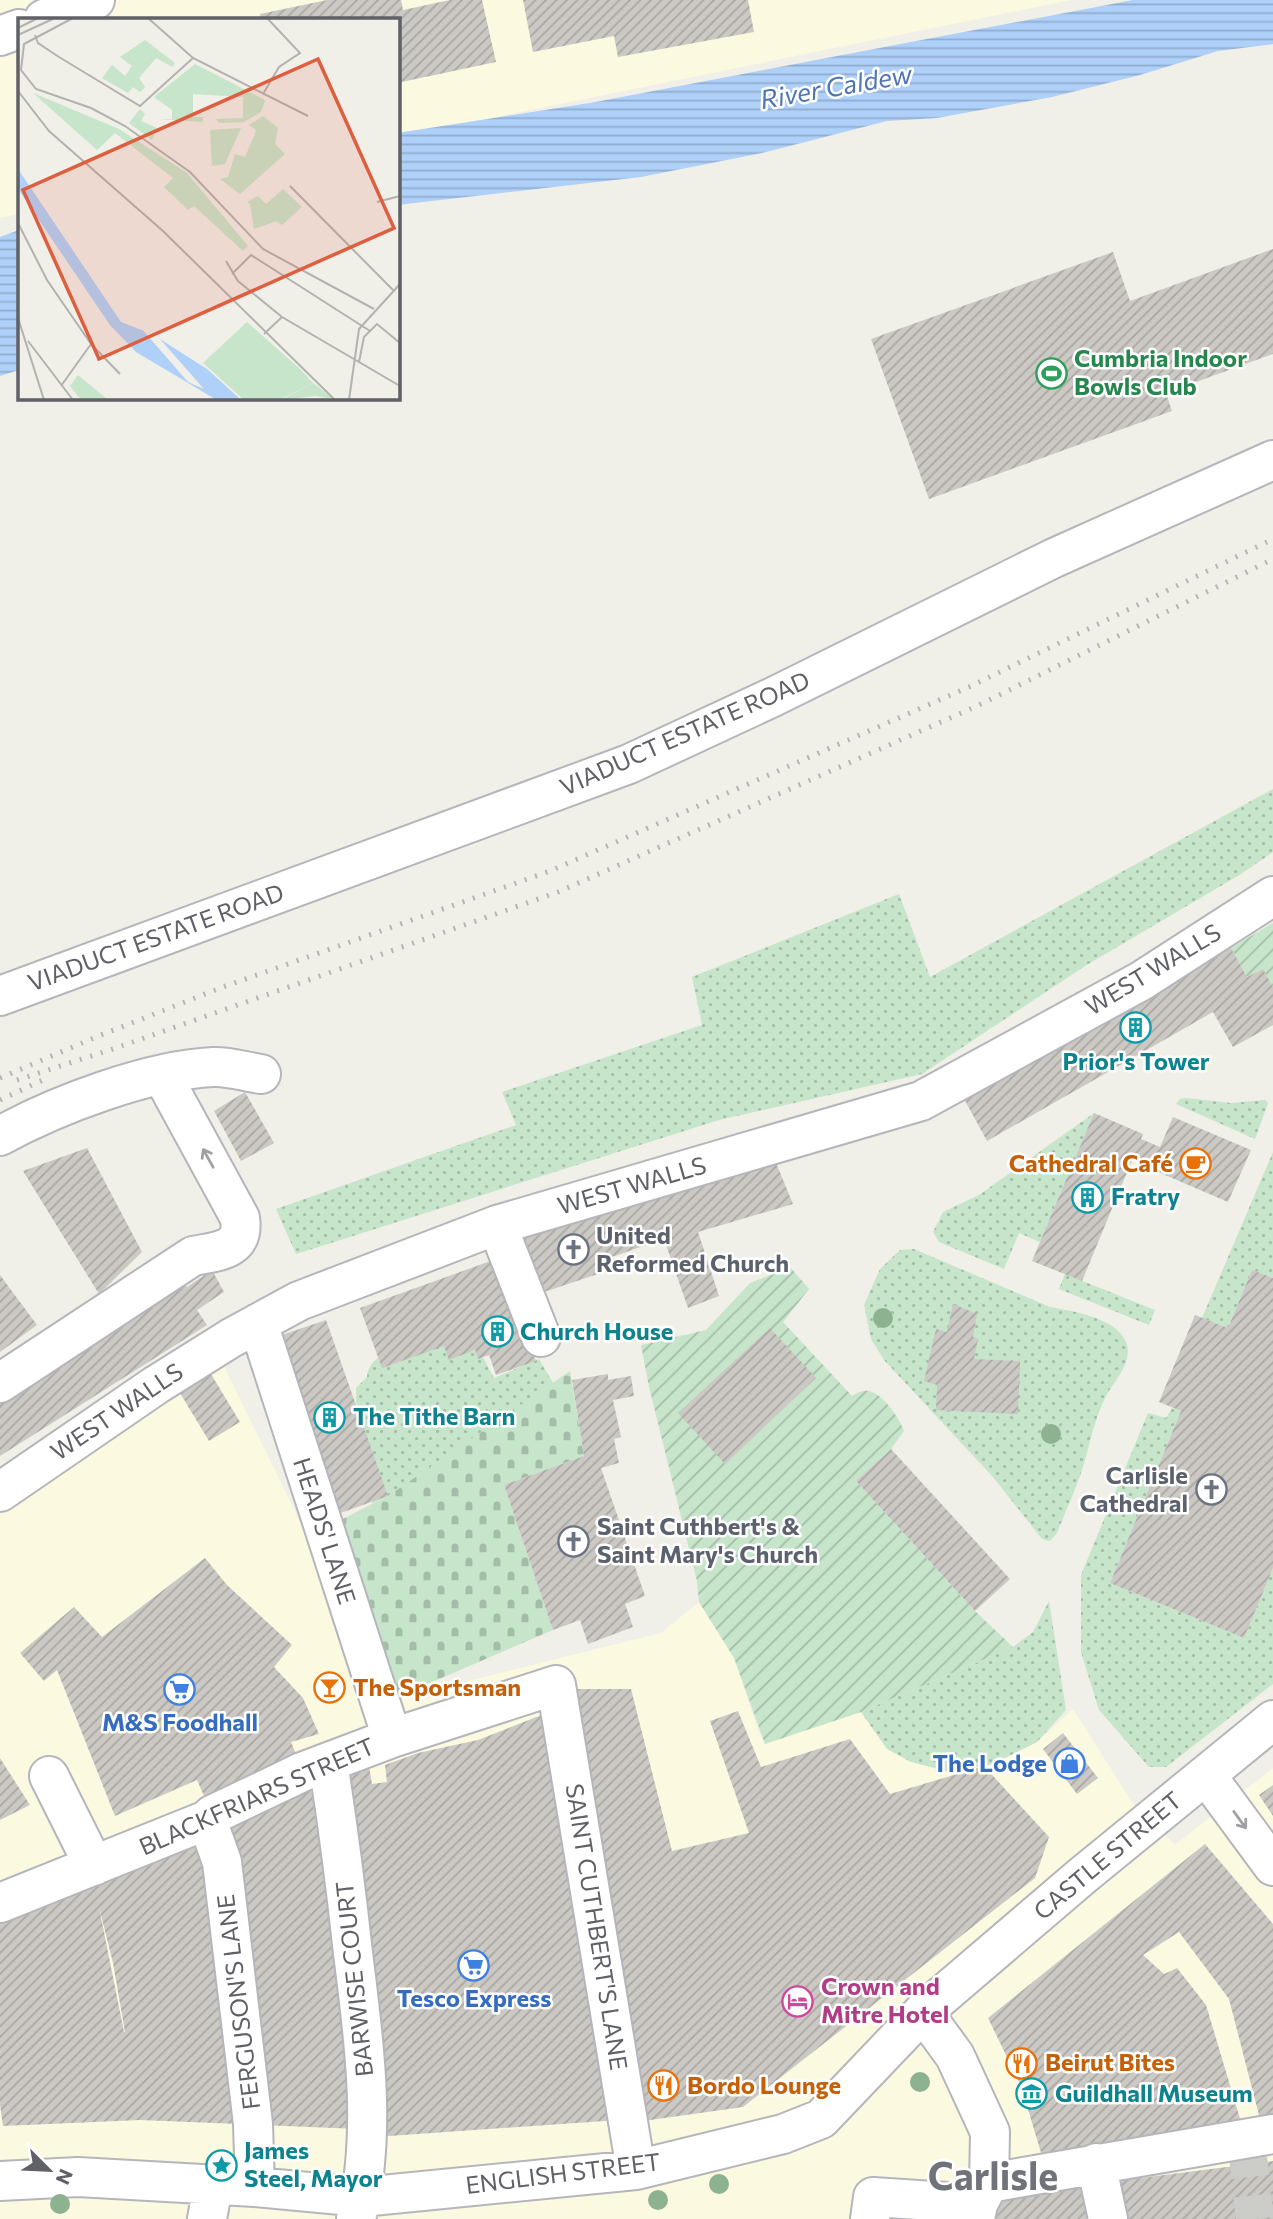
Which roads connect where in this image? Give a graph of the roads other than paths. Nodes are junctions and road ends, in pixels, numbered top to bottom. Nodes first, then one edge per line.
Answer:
1 (95, 0) edge
2 (47, 18) edge
3 (18, 29) edge
4 (0, 36) edge
5 (1273, 460) edge
6 (1273, 896) edge
7 (0, 996) edge
8 (261, 1074) dead end
9 (162, 1075) junction
10 (0, 1136) edge
11 (497, 1225) junction
12 (258, 1323) junction
13 (541, 1337) dead end
14 (0, 1383) edge
15 (0, 1492) edge
16 (556, 1685) joint
17 (1273, 1720) edge
18 (392, 1738) junction
19 (328, 1762) junction
20 (1206, 1775) junction
21 (49, 1776) dead end
22 (207, 1820) junction
23 (94, 1866) junction
24 (1273, 1866) edge
25 (0, 1903) edge
26 (934, 2002) junction
27 (1273, 2134) edge
28 (1096, 2163) junction
29 (636, 2170) junction
30 (0, 2181) edge
31 (255, 2187) junction
32 (981, 2202) edge
33 (210, 2203) edge
34 (359, 2208) edge
35 (415, 2219) edge
36 (870, 2219) edge
37 (1108, 2219) edge

1 - 2 street
3 - 4 street
5 - 7 street, VIADUCT ESTATE ROAD
6 - 11 street, WEST WALLS
8 - 9 street
9 - 10 street
14 -> 9 street
11 - 12 street, WEST WALLS
11 - 13 street
12 - 15 street, WEST WALLS
12 - 18 street, HEADS' LANE
16 - 18 street, BLACKFRIARS STREET
16 - 29 street, SAINT CUTHBERT'S LANE
17 - 20 street, CASTLE STREET
18 - 19 street, BLACKFRIARS STREET
19 - 22 street, BLACKFRIARS STREET
19 - 34 street, BARWISE COURT
20 -> 24 street
20 - 26 street, CASTLE STREET
21 - 23 street
22 - 23 street, BLACKFRIARS STREET
22 - 31 street, FERGUSON'S LANE
23 - 25 street, BLACKFRIARS STREET
26 - 29 street, ENGLISH STREET
26 - 32 street
27 - 28 street
28 - 32 street
28 - 37 street
29 - 34 street, ENGLISH STREET
30 - 33 street, ENGLISH STREET
31 - 33 street, ENGLISH STREET
31 - 34 street, ENGLISH STREET
32 - 36 street
34 - 35 street, ENGLISH STREET

